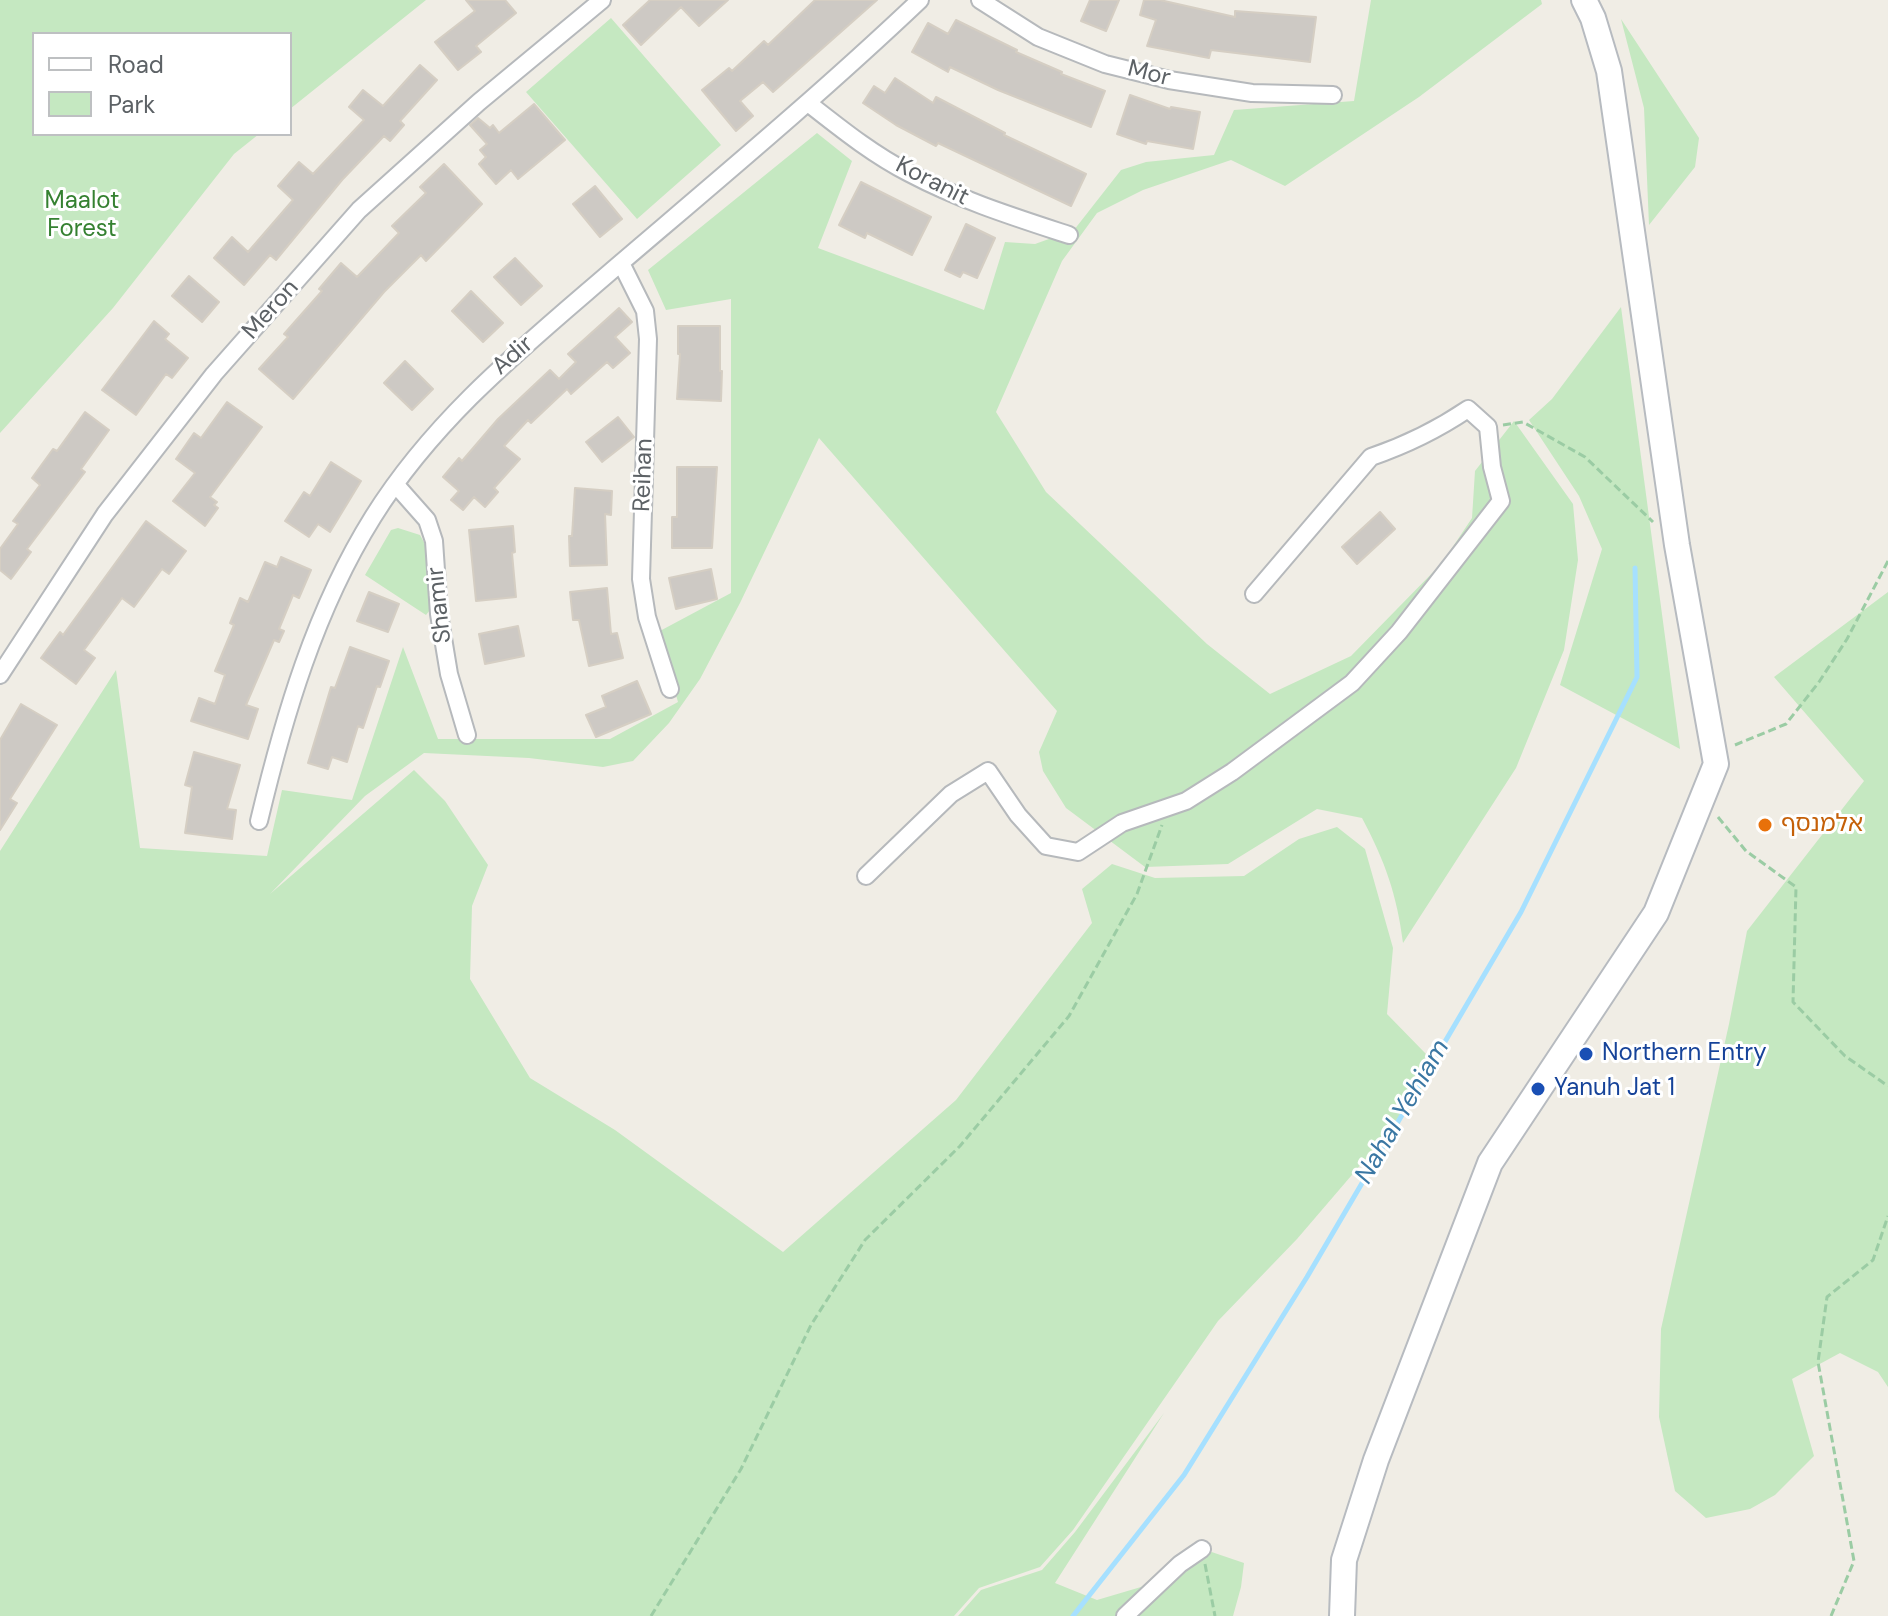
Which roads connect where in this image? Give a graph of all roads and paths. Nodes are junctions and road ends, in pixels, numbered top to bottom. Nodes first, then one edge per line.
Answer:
1 (602, 0) edge
2 (920, 0) edge
3 (980, 0) edge
4 (1584, 0) edge
5 (1333, 95) dead end
6 (808, 103) junction
7 (1069, 235) dead end
8 (621, 263) junction
9 (1488, 427) junction
10 (396, 485) junction
11 (1677, 545) junction
12 (1888, 561) edge
13 (1254, 594) dead end
14 (0, 675) edge
15 (670, 689) dead end
16 (467, 735) dead end
17 (1716, 764) junction
18 (1703, 798) junction
19 (1169, 807) junction
20 (259, 821) dead end
21 (866, 876) dead end
22 (1888, 1086) edge
23 (1888, 1216) edge
24 (1202, 1549) joint
25 (651, 1616) edge
26 (1125, 1616) edge
27 (1215, 1616) edge
28 (1342, 1616) edge
29 (1831, 1616) edge

1 - 14 street, Meron
2 - 6 street, Adir
3 - 5 street, Mor
4 - 11 main road
6 - 7 street, Koranit
6 - 8 street, Adir
8 - 10 street, Adir
8 - 15 street, Reihan
9 - 11 path
9 - 13 street
9 - 19 street
10 - 16 street, Shamir
10 - 20 street, Adir
11 - 17 main road
12 - 17 path
17 - 18 main road
18 - 22 path
18 - 28 main road
19 - 21 street
19 - 25 path
23 - 29 path
24 - 26 street
24 - 27 path

